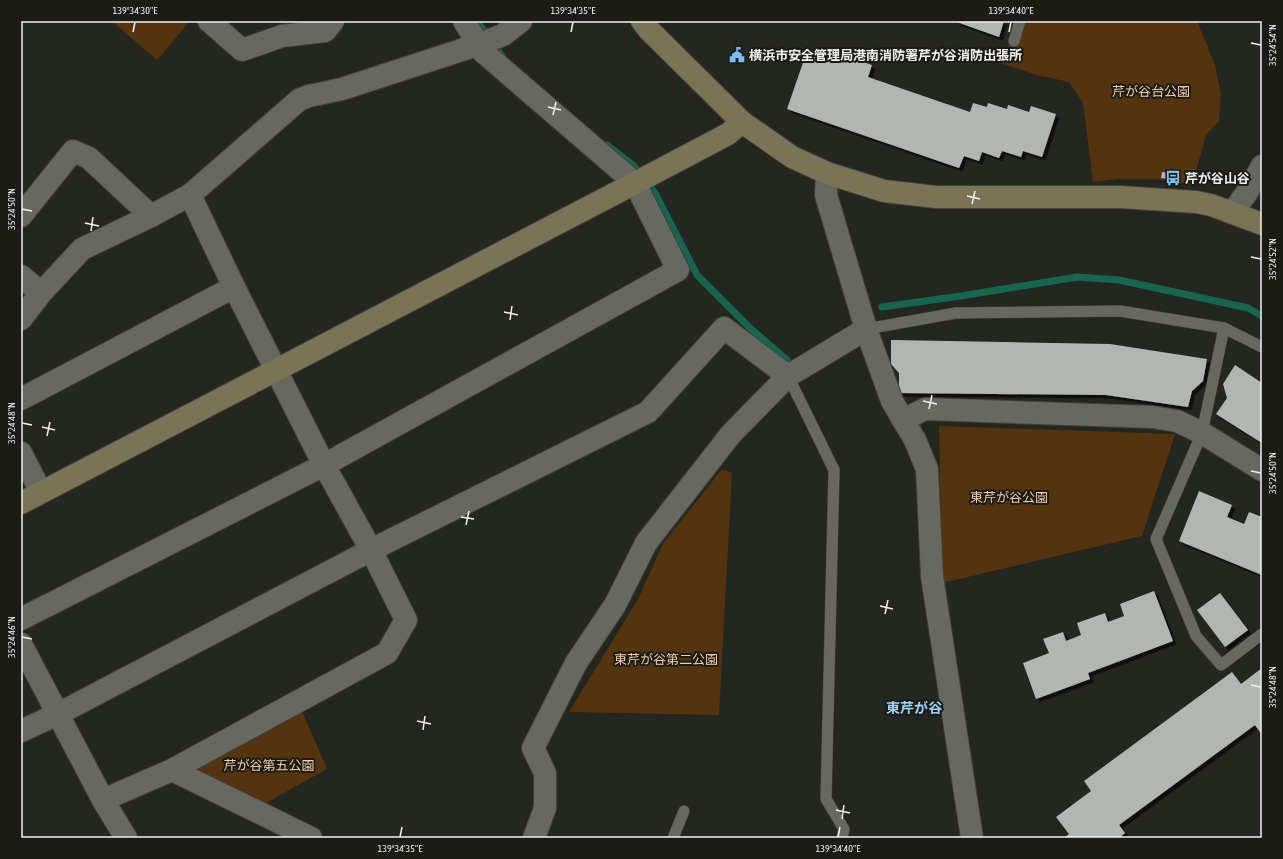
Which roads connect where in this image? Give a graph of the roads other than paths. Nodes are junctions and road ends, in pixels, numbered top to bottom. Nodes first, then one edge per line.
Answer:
1 (209, 21) edge
2 (333, 21) edge
3 (464, 21) edge
4 (521, 21) edge
5 (642, 21) edge
6 (1020, 21) edge
7 (1014, 41) dead end
8 (479, 44) junction
9 (742, 122) junction
10 (1262, 166) edge
11 (827, 174) junction
12 (636, 183) junction
13 (190, 195) junction
14 (1232, 213) junction
15 (21, 216) edge
16 (151, 216) junction
17 (1262, 224) edge
18 (21, 276) edge
19 (234, 287) junction
20 (41, 293) junction
21 (21, 319) edge
22 (866, 328) junction
23 (1224, 328) junction
24 (1262, 347) edge
25 (276, 370) junction
26 (788, 376) junction
27 (21, 399) edge
28 (903, 420) junction
29 (1202, 433) junction
30 (21, 453) edge
31 (324, 465) junction
32 (1262, 470) edge
33 (41, 492) junction
34 (21, 503) edge
35 (371, 550) junction
36 (21, 619) edge
37 (1262, 634) edge
38 (21, 644) edge
39 (58, 714) junction
40 (21, 731) edge
41 (172, 770) junction
42 (103, 800) junction
43 (684, 811) dead end
44 (126, 838) edge
45 (311, 838) edge
46 (534, 838) edge
47 (673, 838) edge
48 (842, 838) edge
49 (972, 838) edge

1 - 2 street
3 - 8 street
4 - 8 street
5 - 9 street
6 - 7 lane
8 - 12 street
8 - 13 street
9 - 11 street
9 - 12 street
10 - 14 street
11 - 14 street
11 - 22 street
12 - 25 street
12 - 31 street
13 - 16 street
13 - 19 street
14 - 17 street
15 - 16 street
16 - 20 street
18 - 20 street
19 - 25 street
19 - 27 street
20 - 21 street
22 - 23 lane
22 - 26 street
22 - 28 street
23 - 24 lane
23 - 29 lane
25 - 31 street
25 - 33 street
26 - 35 street
26 - 46 street
26 - 48 lane
28 - 29 street
28 - 49 street
29 - 32 street
29 - 37 lane
30 - 33 street
31 - 35 street
31 - 36 street
33 - 34 street
35 - 39 street
35 - 41 street
38 - 39 street
39 - 40 street
39 - 42 street
41 - 42 street
41 - 45 street
42 - 44 street
43 - 47 lane

